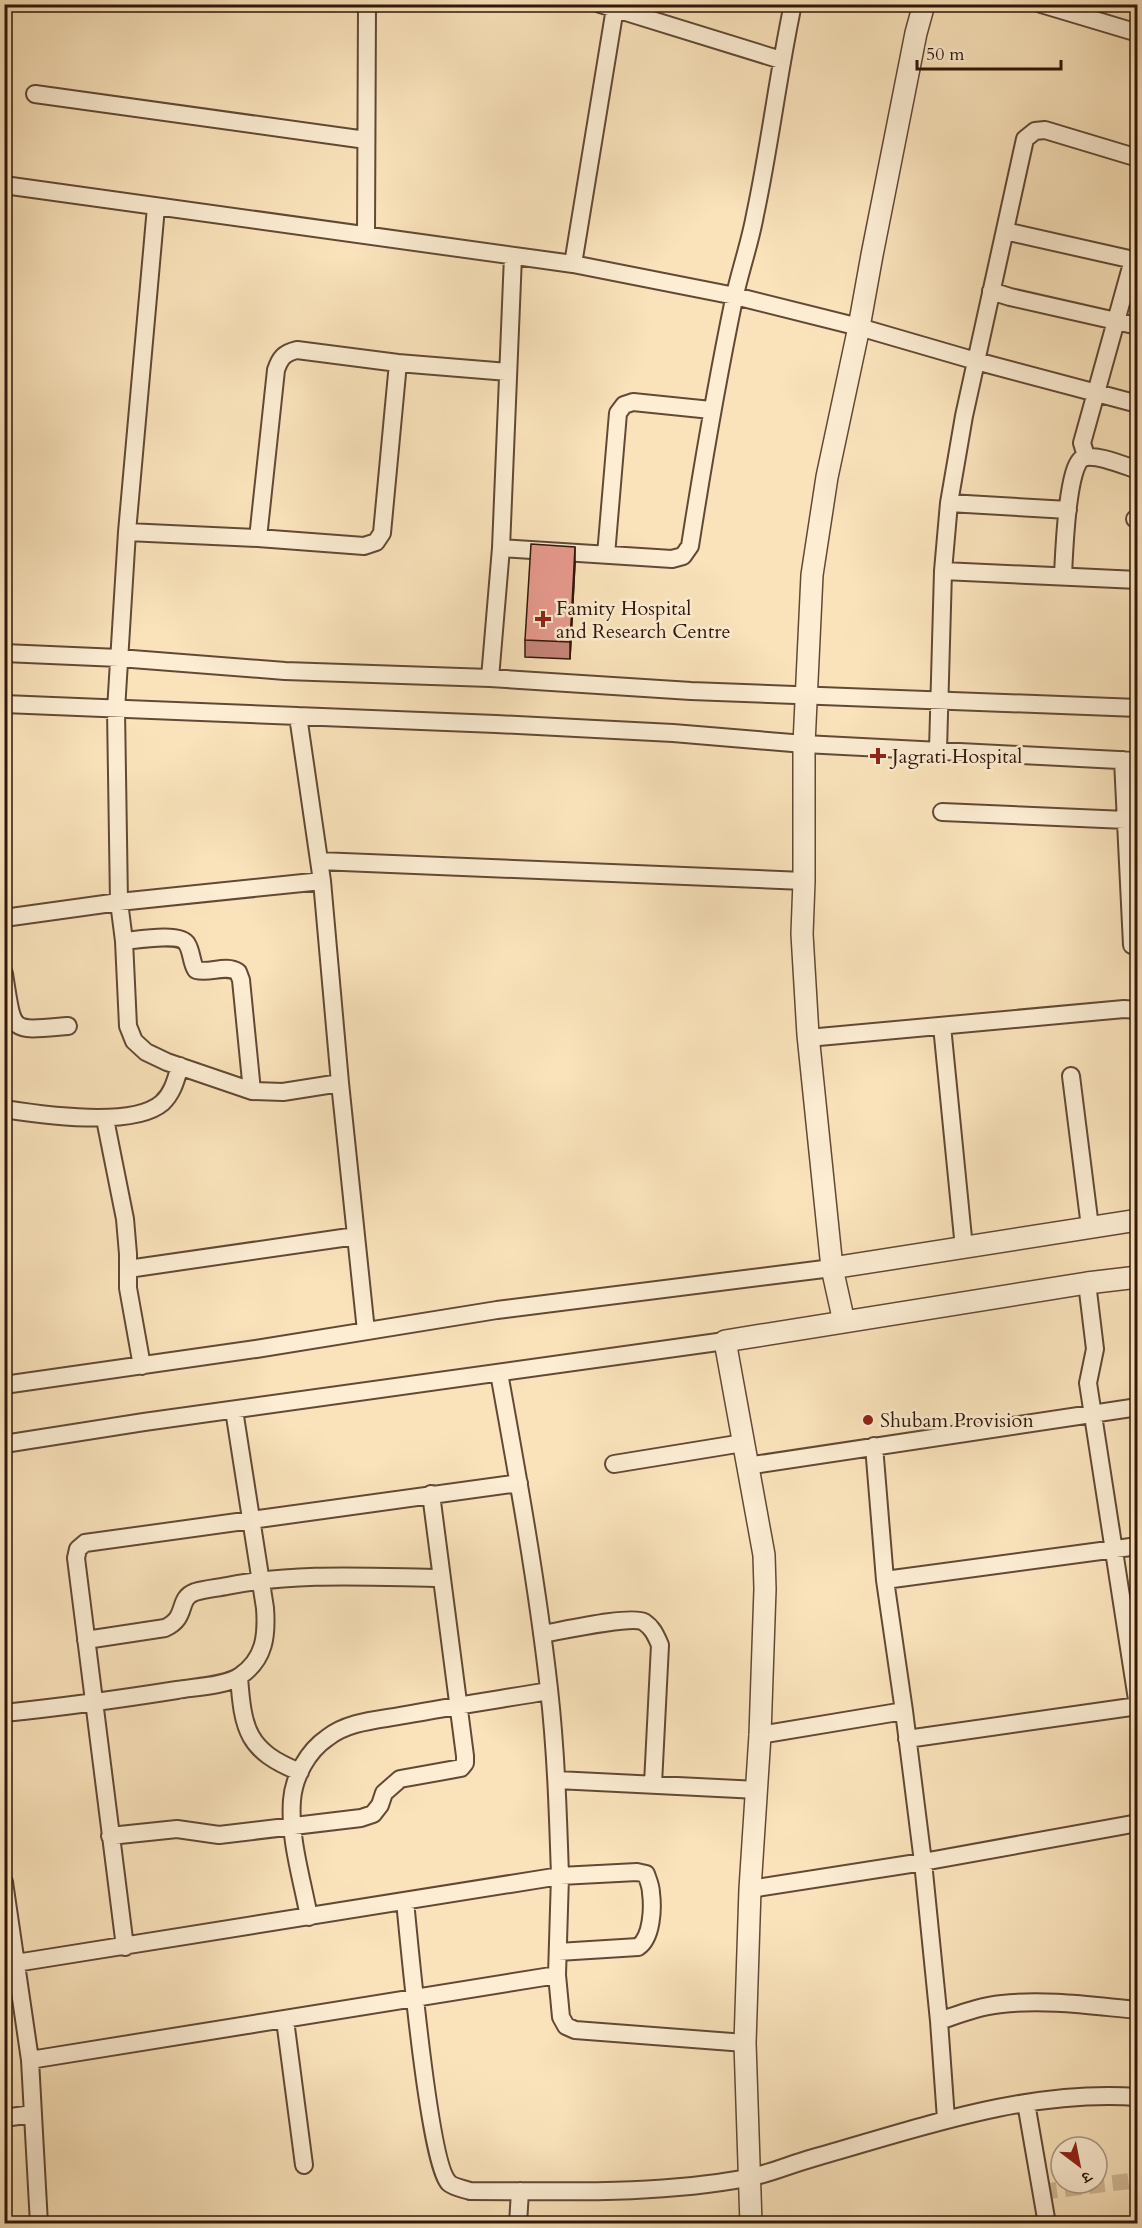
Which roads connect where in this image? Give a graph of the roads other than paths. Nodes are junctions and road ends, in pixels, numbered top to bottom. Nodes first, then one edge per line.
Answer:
1 (367, 4) edge
2 (793, 4) edge
3 (924, 4) edge
4 (1041, 4) edge
5 (607, 6) edge
6 (1137, 33) edge
7 (781, 60) junction
8 (35, 94) dead end
9 (366, 140) junction
10 (1137, 158) edge
11 (4, 186) edge
12 (156, 207) junction
13 (1005, 231) junction
14 (366, 234) junction
15 (513, 256) junction
16 (1135, 261) edge
17 (573, 264) junction
18 (991, 291) junction
19 (735, 296) junction
20 (1117, 321) junction
21 (1137, 326) edge
22 (860, 327) junction
23 (976, 361) junction
24 (398, 363) junction
25 (508, 372) junction
26 (1097, 392) junction
27 (1137, 404) edge
28 (711, 410) junction
29 (1086, 456) junction
30 (1137, 470) edge
31 (949, 503) junction
32 (1068, 510) junction
33 (127, 532) junction
34 (258, 538) junction
35 (501, 549) junction
36 (606, 555) junction
37 (943, 571) junction
38 (1063, 575) junction
39 (1137, 580) edge
40 (4, 653) edge
41 (119, 658) junction
42 (490, 678) junction
43 (806, 695) junction
44 (938, 702) junction
45 (4, 704) edge
46 (1137, 708) edge
47 (116, 710) junction
48 (297, 716) junction
49 (804, 744) junction
50 (938, 750) junction
51 (1130, 760) edge
52 (942, 812) dead end
53 (1126, 820) junction
54 (319, 861) junction
55 (804, 880) junction
56 (322, 881) junction
57 (119, 902) junction
58 (4, 918) edge
59 (124, 941) junction
60 (1132, 945) dead end
61 (4, 974) edge
62 (1137, 1010) edge
63 (68, 1026) dead end
64 (942, 1026) junction
65 (808, 1038) junction
66 (180, 1066) junction
67 (1071, 1076) dead end
68 (340, 1083) junction
69 (252, 1091) junction
70 (4, 1109) edge
71 (105, 1119) junction
72 (1137, 1220) edge
73 (1090, 1227) junction
74 (356, 1236) junction
75 (964, 1248) junction
76 (831, 1268) junction
77 (128, 1269) junction
78 (1137, 1277) edge
79 (1087, 1283) junction
80 (844, 1322) junction
81 (366, 1331) junction
82 (725, 1341) junction
83 (142, 1366) junction
84 (499, 1373) junction
85 (4, 1386) edge
86 (1137, 1407) edge
87 (234, 1410) junction
88 (1092, 1413) junction
89 (743, 1443) junction
90 (4, 1444) edge
91 (874, 1446) junction
92 (615, 1464) dead end
93 (747, 1466) junction
94 (519, 1483) junction
95 (431, 1494) junction
96 (251, 1521) junction
97 (1137, 1546) edge
98 (1113, 1550) junction
99 (442, 1578) junction
100 (262, 1579) junction
101 (885, 1580) junction
102 (542, 1634) junction
103 (86, 1640) junction
104 (239, 1677) junction
105 (549, 1691) junction
106 (93, 1703) junction
107 (460, 1705) junction
108 (1137, 1706) edge
109 (904, 1711) junction
110 (4, 1713) edge
111 (760, 1735) junction
112 (907, 1738) junction
113 (300, 1772) junction
114 (557, 1780) junction
115 (653, 1784) junction
116 (758, 1790) junction
117 (1137, 1823) edge
118 (292, 1827) junction
119 (110, 1836) junction
120 (923, 1862) junction
121 (560, 1876) junction
122 (4, 1882) edge
123 (750, 1889) junction
124 (405, 1901) junction
125 (309, 1917) junction
126 (7, 1919) edge
127 (124, 1947) junction
128 (558, 1952) junction
129 (16, 1963) junction
130 (557, 1975) junction
131 (415, 1997) junction
132 (1137, 2010) edge
133 (285, 2020) junction
134 (939, 2021) junction
135 (745, 2043) junction
136 (30, 2060) junction
137 (1137, 2097) edge
138 (1026, 2103) junction
139 (32, 2114) junction
140 (4, 2118) edge
141 (946, 2119) junction
142 (304, 2165) dead end
143 (750, 2178) junction
144 (519, 2191) junction
145 (39, 2223) edge
146 (518, 2223) edge
147 (751, 2223) edge
148 (1047, 2223) edge

1 - 9 street
2 - 7 street
3 - 22 street
4 - 6 street
5 - 7 street
5 - 17 street
7 - 19 street
8 - 9 street
9 - 14 street
10 - 13 street
11 - 12 street
12 - 14 street
12 - 33 street
13 - 16 street
13 - 18 street
14 - 15 street
15 - 17 street
15 - 25 street
16 - 20 street
17 - 19 street
18 - 20 street
18 - 23 street
19 - 22 street
19 - 28 street
20 - 21 street
20 - 26 street
22 - 23 street
22 - 43 street
23 - 26 street
23 - 31 street
24 - 25 street
24 - 34 street
24 - 34 street
25 - 35 street
26 - 27 street
26 - 29 street
28 - 36 street
28 - 36 street
29 - 30 street
29 - 32 street
31 - 32 street
31 - 37 street
32 - 38 street
33 - 34 street
33 - 41 street
35 - 36 street
35 - 42 street
37 - 38 street
37 - 44 street
38 - 39 street
40 - 41 street
41 - 42 street
41 - 47 street
42 - 43 street
43 - 44 street
43 - 49 street
44 - 46 street
44 - 50 street
45 - 47 street
47 - 48 street
47 - 57 street
48 - 49 street
48 - 54 street
49 - 50 street
49 - 55 street
50 - 51 street
51 - 53 street
52 - 53 street
53 - 60 street
54 - 55 street
54 - 56 street
55 - 65 street
56 - 57 street
56 - 68 street
57 - 58 street
57 - 59 street
59 - 66 street
59 - 69 street
61 - 63 street
62 - 64 street
64 - 65 street
64 - 75 street
65 - 76 street
66 - 69 street
66 - 71 street
67 - 73 street
68 - 69 street
68 - 74 street
70 - 71 street
71 - 77 street
72 - 73 street
73 - 75 street
74 - 77 street
74 - 81 street
75 - 76 street
76 - 80 street
76 - 81 street
77 - 83 street
78 - 79 street
79 - 80 street
79 - 88 street
80 - 82 street
81 - 83 street
82 - 84 street
82 - 89 street
83 - 85 street
84 - 87 street
84 - 94 street
86 - 88 street
87 - 90 street
87 - 96 street
88 - 91 street
88 - 98 street
89 - 92 street
89 - 93 street
91 - 93 street
91 - 101 street
93 - 111 street
94 - 95 street
94 - 102 street
95 - 96 street
95 - 99 street
96 - 100 street
96 - 103 street
97 - 98 street
98 - 101 street
98 - 108 street
99 - 100 street
99 - 107 street
100 - 103 street
100 - 104 street
101 - 109 street
102 - 105 street
102 - 115 street
103 - 106 street
104 - 106 street
104 - 113 street
105 - 107 street
105 - 114 street
106 - 110 street
106 - 119 street
107 - 113 street
107 - 118 street
108 - 112 street
109 - 111 street
109 - 112 street
111 - 116 street
112 - 120 street
113 - 118 street
114 - 115 street
114 - 121 street
115 - 116 street
116 - 123 street
117 - 120 street
118 - 119 street
118 - 125 street
119 - 127 street
120 - 123 street
120 - 134 street
121 - 124 street
121 - 128 street
121 - 128 street
122 - 126 street
123 - 135 street
124 - 125 street
124 - 131 street
125 - 127 street
126 - 129 street
127 - 129 street
128 - 130 street
129 - 136 street
130 - 131 street
130 - 135 street
131 - 133 street
131 - 144 street
132 - 134 street
133 - 136 street
133 - 142 street
134 - 141 street
135 - 143 street
136 - 139 street
137 - 138 street
138 - 141 street
138 - 148 street
139 - 140 street
139 - 145 street
141 - 143 street
143 - 144 street
143 - 147 street
144 - 146 street

